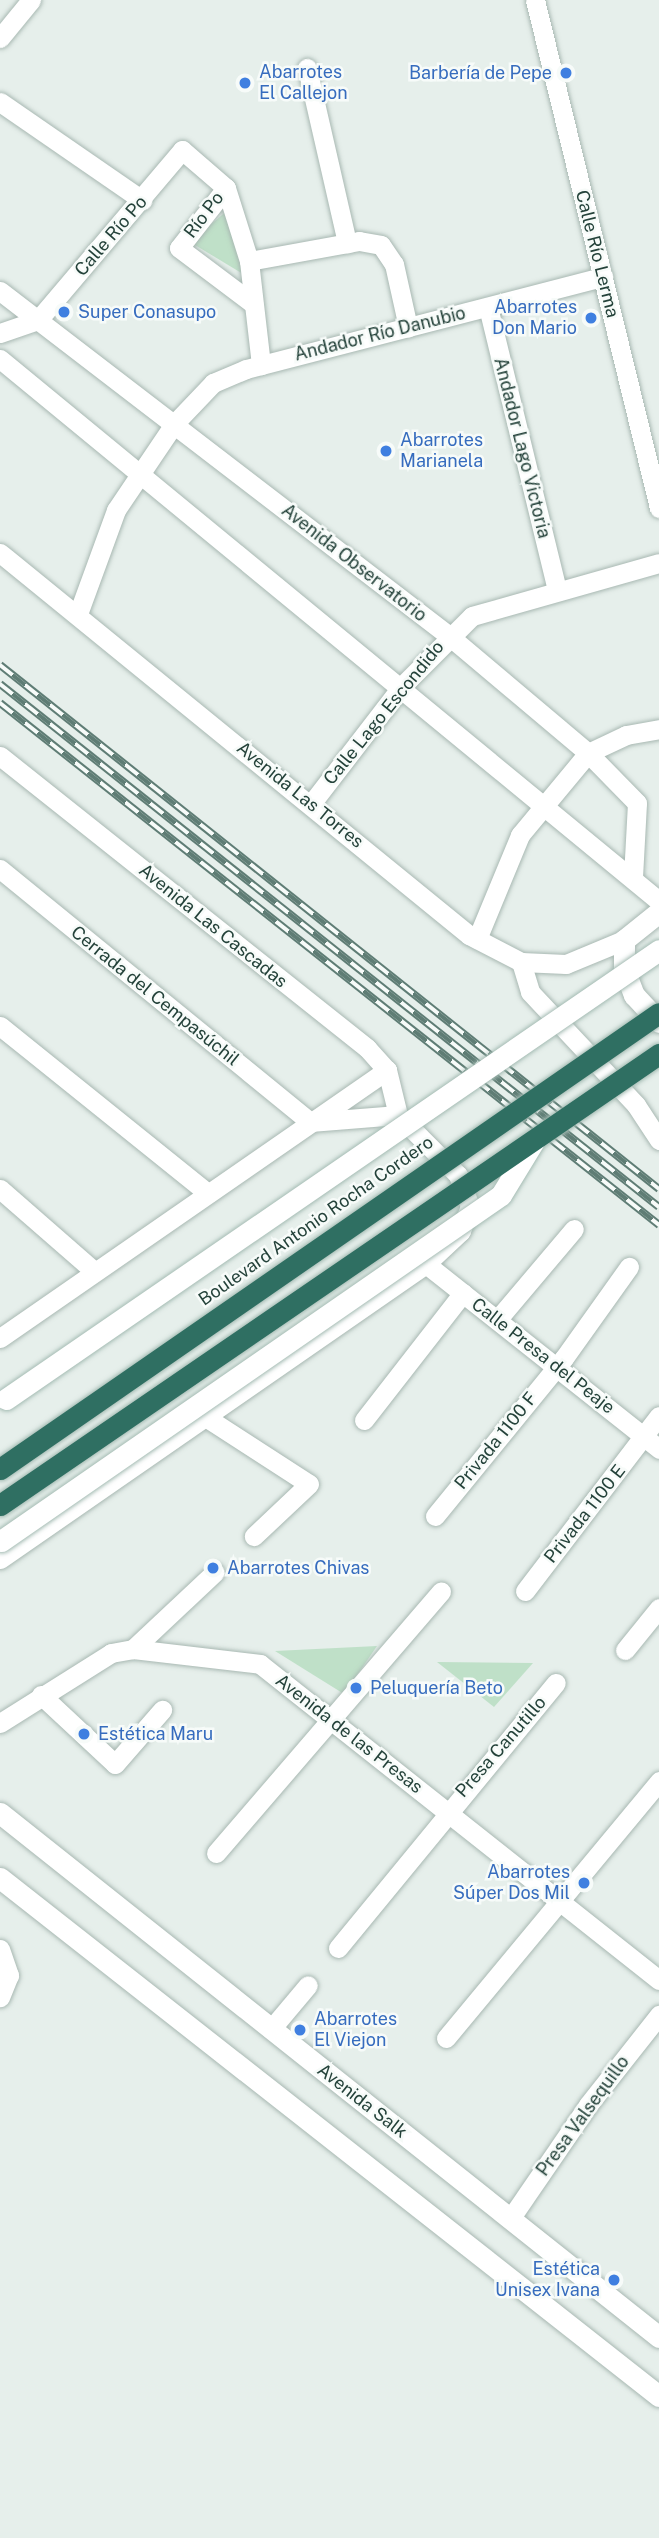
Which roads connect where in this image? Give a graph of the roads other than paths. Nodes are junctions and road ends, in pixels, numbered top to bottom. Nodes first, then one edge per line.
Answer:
1 (31, 0) edge
2 (535, 0) edge
3 (0, 38) edge
4 (307, 68) dead end
5 (0, 102) edge
6 (182, 150) joint
7 (226, 188) junction
8 (142, 200) junction
9 (348, 243) junction
10 (249, 261) junction
11 (603, 277) junction
12 (0, 290) edge
13 (251, 302) junction
14 (488, 307) junction
15 (38, 320) junction
16 (408, 327) junction
17 (0, 333) edge
18 (0, 359) edge
19 (261, 365) junction
20 (174, 424) junction
21 (141, 473) junction
22 (659, 508) edge
23 (0, 553) edge
24 (659, 563) edge
25 (558, 589) junction
26 (78, 614) junction
27 (447, 635) junction
28 (401, 687) junction
29 (659, 729) edge
30 (588, 753) junction
31 (0, 756) edge
32 (546, 803) junction
33 (311, 804) junction
34 (0, 869) edge
35 (633, 878) junction
36 (659, 901) edge
37 (659, 912) edge
38 (477, 939) junction
39 (624, 940) junction
40 (659, 950) edge
41 (521, 962) junction
42 (659, 1013) edge
43 (659, 1022) edge
44 (0, 1026) edge
45 (659, 1054) edge
46 (387, 1070) junction
47 (398, 1115) junction
48 (310, 1122) junction
49 (659, 1140) edge
50 (534, 1141) junction
51 (0, 1189) edge
52 (208, 1193) junction
53 (574, 1229) dead end
54 (426, 1264) junction
55 (629, 1267) dead end
56 (93, 1270) junction
57 (463, 1293) junction
58 (497, 1320) junction
59 (0, 1338) edge
60 (556, 1367) junction
61 (3, 1401) edge
62 (659, 1416) edge
63 (207, 1418) junction
64 (364, 1420) dead end
65 (652, 1443) edge
66 (0, 1469) edge
67 (0, 1505) edge
68 (435, 1516) dead end
69 (254, 1536) dead end
70 (0, 1547) edge
71 (215, 1572) dead end
72 (441, 1591) dead end
73 (525, 1591) dead end
74 (659, 1608) edge
75 (133, 1649) junction
76 (625, 1650) dead end
77 (556, 1683) dead end
78 (41, 1695) junction
79 (162, 1710) dead end
80 (329, 1718) junction
81 (0, 1723) edge
82 (659, 1781) edge
83 (446, 1811) junction
84 (0, 1813) edge
85 (216, 1853) dead end
86 (0, 1878) edge
87 (560, 1901) junction
88 (338, 1948) dead end
89 (0, 1949) edge
90 (659, 1980) edge
91 (308, 1985) dead end
92 (0, 1997) edge
93 (659, 2015) edge
94 (271, 2029) junction
95 (446, 2038) dead end
96 (510, 2219) junction
97 (659, 2337) edge
98 (659, 2396) edge

1 - 3 street
2 - 11 street, Calle Río Lerma
4 - 9 street
5 - 8 street
6 - 7 street, Río Po
6 - 8 street, Calle Río Po
7 - 10 street
7 - 13 street, Río Po
8 - 15 street, Calle Río Po
9 - 10 street
9 - 16 street
10 - 13 street
11 - 14 street, Andador Río Danubio
11 - 22 street, Calle Río Lerma
12 - 15 street, Avenida Observatorio
13 - 19 street
14 - 16 street, Andador Río Danubio
14 - 25 street, Andador Lago Victoria
15 - 17 street
15 - 20 street, Avenida Observatorio
16 - 19 street, Andador Río Danubio
18 - 21 street
19 - 20 street, Andador Río Danubio
20 - 21 street, Andador Río Danubio
20 - 27 street, Avenida Observatorio
21 - 26 street, Andador Río Danubio
21 - 28 street
23 - 26 street, Avenida Las Torres
24 - 25 street, Calle Lago Escondido
25 - 27 street, Calle Lago Escondido
26 - 33 street, Avenida Las Torres
27 - 28 street, Calle Lago Escondido
27 - 30 street, Avenida Observatorio
28 - 32 street
28 - 33 street, Calle Lago Escondido
29 - 30 street
30 - 32 street
30 - 35 street, Avenida Observatorio
31 - 46 street, Avenida Las Cascadas
32 - 35 street
32 - 38 street
33 - 38 street, Avenida Las Torres
34 - 48 street, Cerrada del Cempasúchil
35 - 36 street
37 - 39 street
38 - 41 street, Avenida Las Torres
39 - 41 street, Avenida Las Torres
39 - 43 street
40 - 61 street, bridge
41 - 49 street
42 - 66 highway, Boulevard Antonio Rocha Cordero, bridge
44 - 52 street
45 - 50 highway, bridge
46 - 47 street
46 - 48 street
47 - 48 street
47 - 54 street
48 - 52 street
50 - 67 highway, bridge
50 - 70 street, bridge
51 - 56 street
52 - 56 street
53 - 58 street
54 - 57 street, Calle Presa del Peaje
54 - 63 street
55 - 60 street, Privada 1100 F
56 - 59 street
57 - 58 street, Calle Presa del Peaje
57 - 64 street
58 - 60 street, Calle Presa del Peaje
60 - 65 street, Calle Presa del Peaje
60 - 68 street, Privada 1100 F
62 - 65 street, Privada 1100 E
63 - 69 street
63 - 70 street
65 - 73 street, Privada 1100 E
71 - 75 street
72 - 80 street
74 - 76 street
75 - 78 street, Avenida de las Presas
75 - 80 street, Avenida de las Presas
77 - 83 street, Presa Canutillo
78 - 79 street
78 - 81 street, Avenida de las Presas
80 - 83 street, Avenida de las Presas
80 - 85 street
82 - 87 street
83 - 87 street, Avenida de las Presas
83 - 88 street, Presa Canutillo
84 - 94 street, Avenida Salk
86 - 98 street
87 - 90 street, Avenida de las Presas
87 - 95 street
89 - 92 street
91 - 94 street
93 - 96 street, Presa Valsequillo
94 - 96 street, Avenida Salk
96 - 97 street, Avenida Salk

